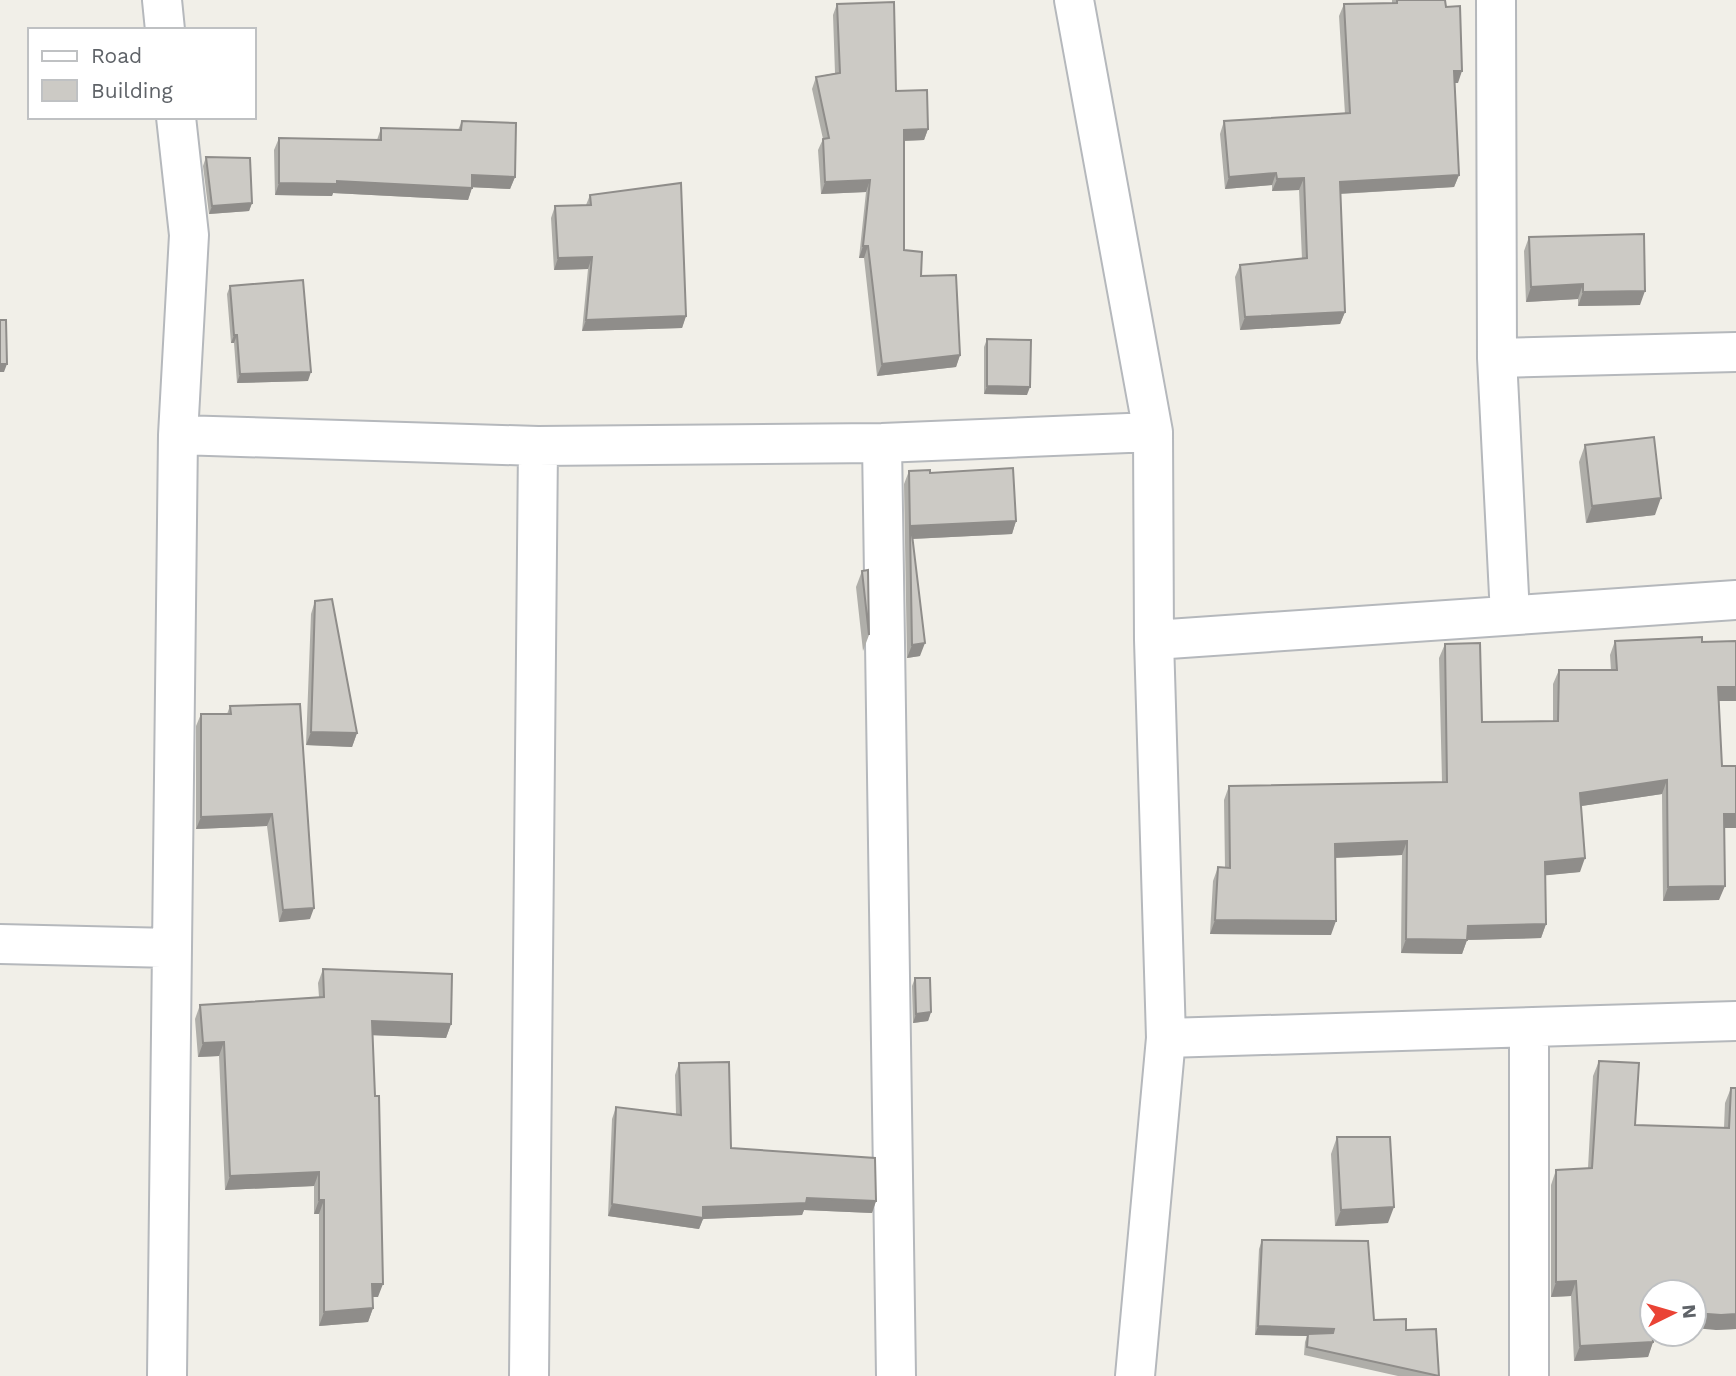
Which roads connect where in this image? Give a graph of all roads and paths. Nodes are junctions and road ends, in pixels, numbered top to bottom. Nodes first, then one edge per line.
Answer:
1 (162, 0) edge
2 (1074, 0) edge
3 (1496, 0) edge
4 (165, 28) edge
5 (176, 119) edge
6 (1736, 352) edge
7 (1497, 358) junction
8 (1153, 432) junction
9 (178, 435) junction
10 (882, 443) junction
11 (538, 446) junction
12 (1736, 600) edge
13 (1510, 615) junction
14 (1154, 640) junction
15 (0, 944) edge
16 (172, 948) junction
17 (1736, 1021) edge
18 (1529, 1028) junction
19 (1166, 1038) junction
20 (167, 1376) edge
21 (529, 1376) edge
22 (896, 1376) edge
23 (1135, 1376) edge
24 (1529, 1376) edge

1 - 4 street
2 - 8 street
3 - 7 street
5 - 9 street
6 - 7 street
7 - 13 street
8 - 10 street
8 - 14 street
9 - 11 street
9 - 16 street
10 - 11 street
10 - 22 street
11 - 21 street
12 - 13 street
13 - 14 street
14 - 19 street
15 - 16 street
16 - 20 street
17 - 18 street
18 - 19 street
18 - 24 street
19 - 23 street

